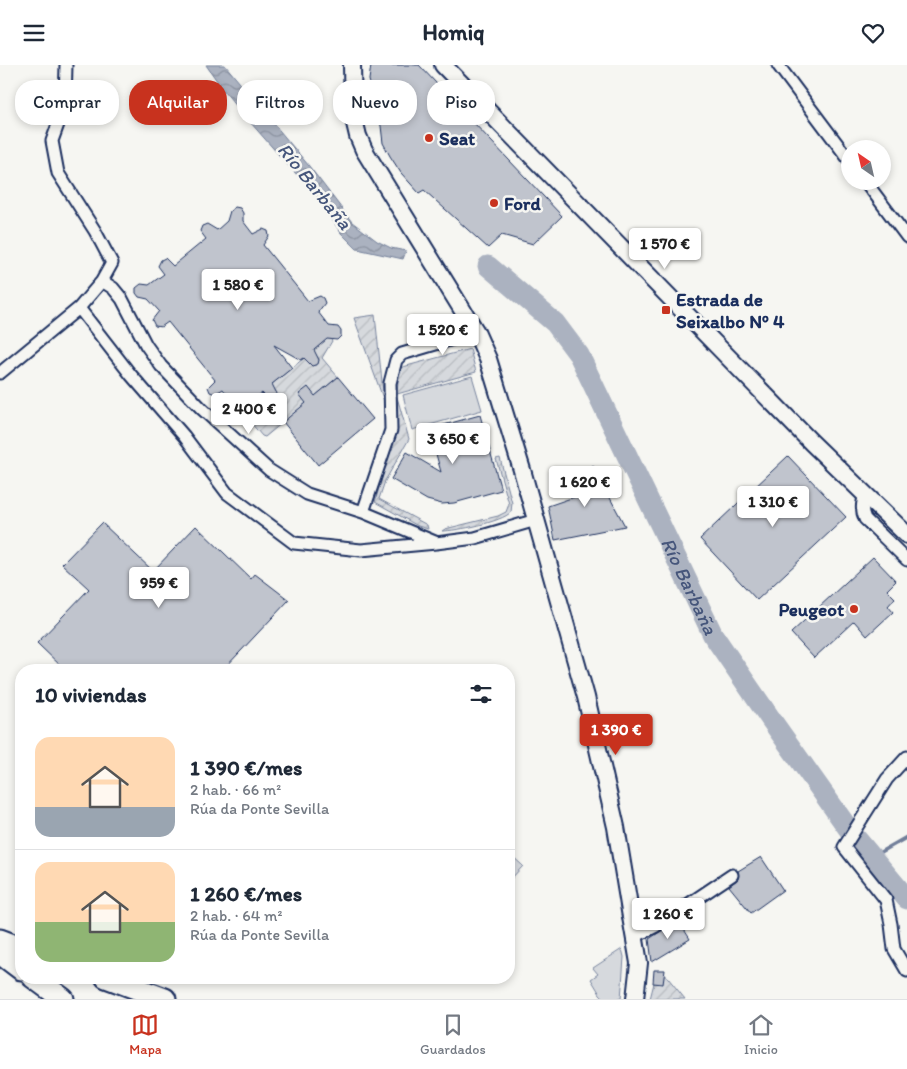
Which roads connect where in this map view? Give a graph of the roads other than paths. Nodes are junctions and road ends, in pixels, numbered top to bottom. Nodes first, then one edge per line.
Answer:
1 (66, 65) edge
2 (444, 65) edge
3 (778, 65) edge
4 (353, 67) edge
5 (841, 149) edge
6 (872, 190) edge
7 (907, 237) edge
8 (102, 281) junction
9 (79, 308) junction
10 (476, 332) junction
11 (0, 373) edge
12 (865, 494) junction
13 (362, 512) junction
14 (536, 520) junction
15 (907, 535) edge
16 (436, 543) junction
17 (907, 560) edge
18 (907, 757) edge
19 (732, 875) dead end
20 (634, 937) junction
21 (0, 940) edge
22 (15, 946) edge
23 (0, 953) edge
24 (15, 964) edge
25 (907, 971) edge
26 (43, 984) edge
27 (125, 984) edge
28 (164, 998) edge
29 (63, 999) edge
30 (635, 999) edge

1 - 8 street
2 - 12 street
3 - 5 street
4 - 10 street
6 - 7 street
8 - 9 street
8 - 13 street
9 - 11 street
9 - 16 street
10 - 13 street
10 - 14 street
12 - 15 street
12 - 17 street
13 - 16 street
14 - 16 street
14 - 20 street
18 - 25 street
19 - 20 street
20 - 30 street
21 - 22 highway
23 - 24 highway
26 - 29 highway
27 - 28 highway

